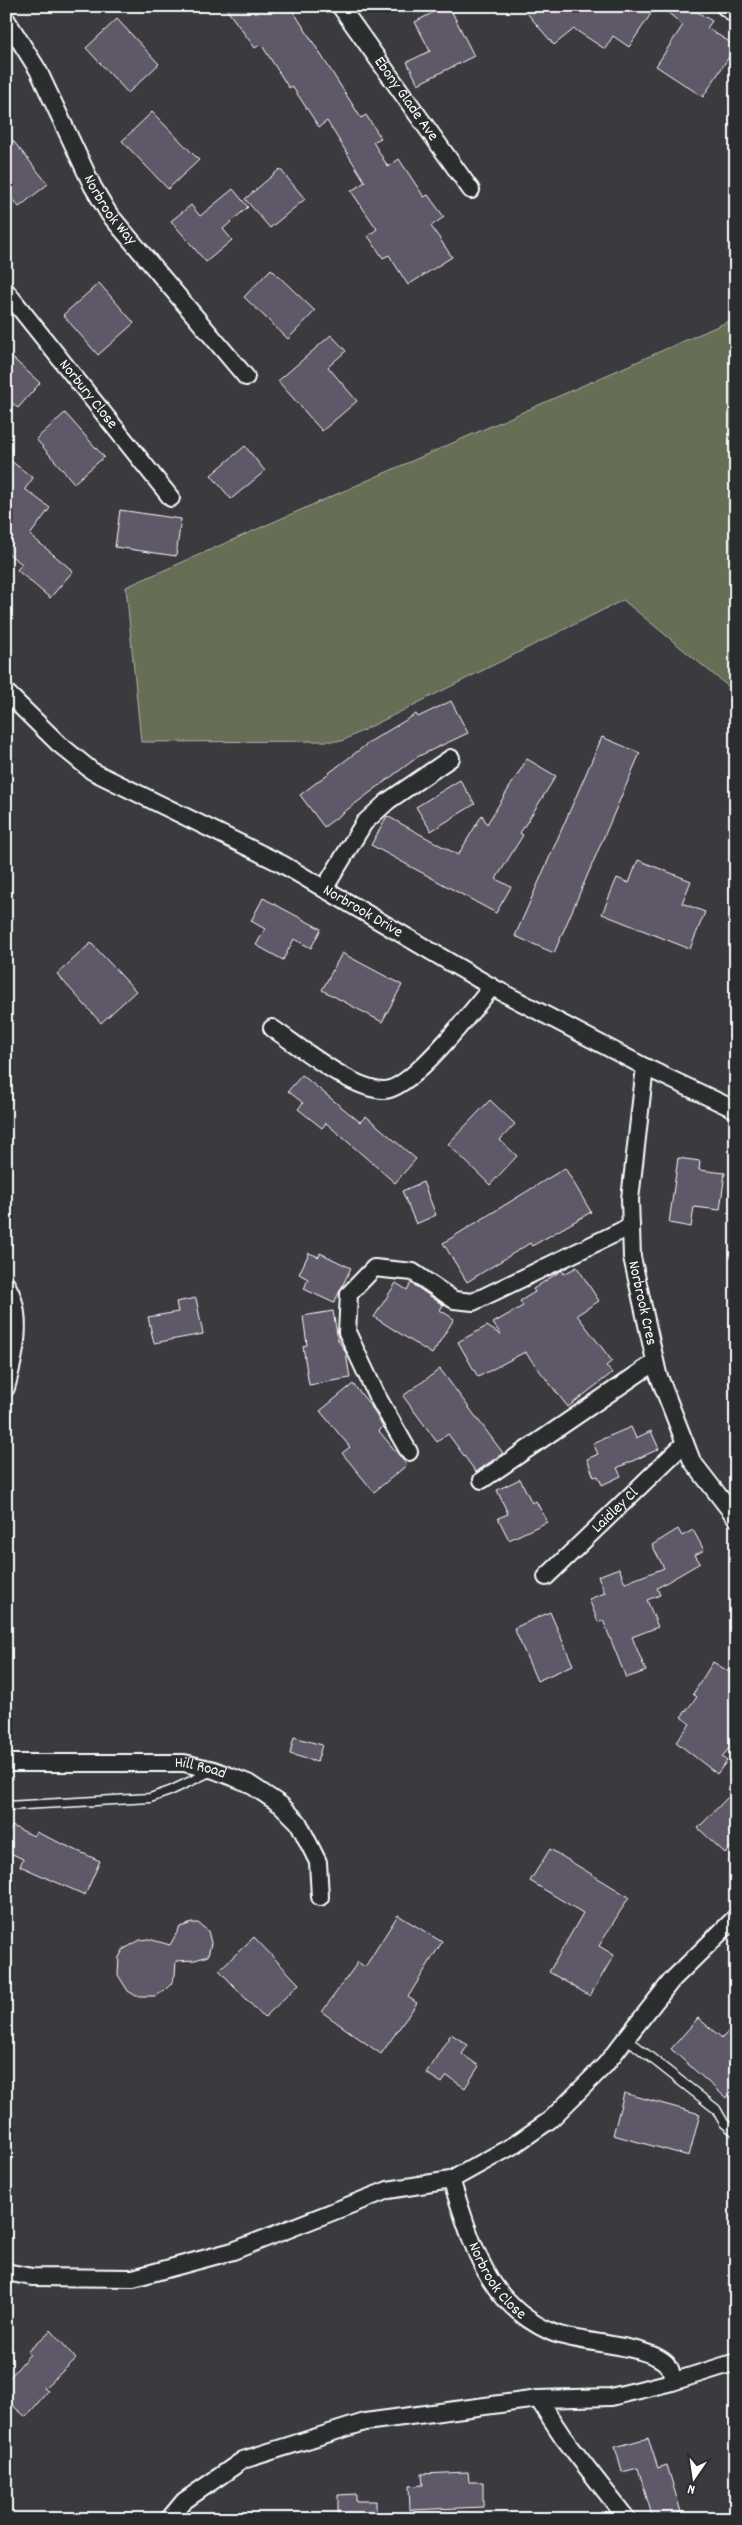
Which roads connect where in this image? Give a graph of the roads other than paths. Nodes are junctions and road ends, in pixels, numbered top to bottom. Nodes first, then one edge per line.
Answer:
1 (340, 6) edge
2 (724, 6) edge
3 (736, 14) edge
4 (6, 19) edge
5 (471, 190) dead end
6 (6, 291) edge
7 (246, 377) dead end
8 (171, 498) dead end
9 (6, 692) edge
10 (451, 758) dead end
11 (324, 889) junction
12 (492, 987) junction
13 (272, 1028) dead end
14 (645, 1067) junction
15 (736, 1110) edge
16 (631, 1226) junction
17 (6, 1284) edge
18 (656, 1362) junction
19 (6, 1388) edge
20 (685, 1443) junction
21 (409, 1452) dead end
22 (482, 1480) dead end
23 (736, 1518) edge
24 (546, 1577) dead end
25 (6, 1763) edge
26 (214, 1770) junction
27 (6, 1806) edge
28 (320, 1898) dead end
29 (736, 1917) edge
30 (626, 2038) junction
31 (736, 2133) edge
32 (451, 2180) junction
33 (6, 2272) edge
34 (736, 2362) edge
35 (672, 2382) junction
36 (538, 2399) junction
37 (169, 2519) edge
38 (627, 2519) edge

1 - 5 street, Ebony Glade Ave
2 - 3 street
4 - 7 street, Norbrook Way
6 - 8 street, Norbury Close
9 - 11 street, Norbrook Drive
10 - 11 street
11 - 12 street, Norbrook Drive
12 - 13 street
12 - 14 street, Norbrook Drive
14 - 15 street, Norbrook Drive
14 - 16 street, Norbrook Cres
16 - 18 street, Norbrook Cres
16 - 21 street
17 - 19 street
18 - 20 street, Norbrook Cres
18 - 22 street
20 - 23 street, Norbrook Cres
20 - 24 street, Laidley Cl
25 - 26 street, Hill Road
26 - 27 lane
26 - 28 street, Hill Road
29 - 30 street
30 - 31 lane
30 - 32 street
32 - 33 street
32 - 35 street, Norbrook Close
34 - 35 street
35 - 36 street
36 - 37 street
36 - 38 street

